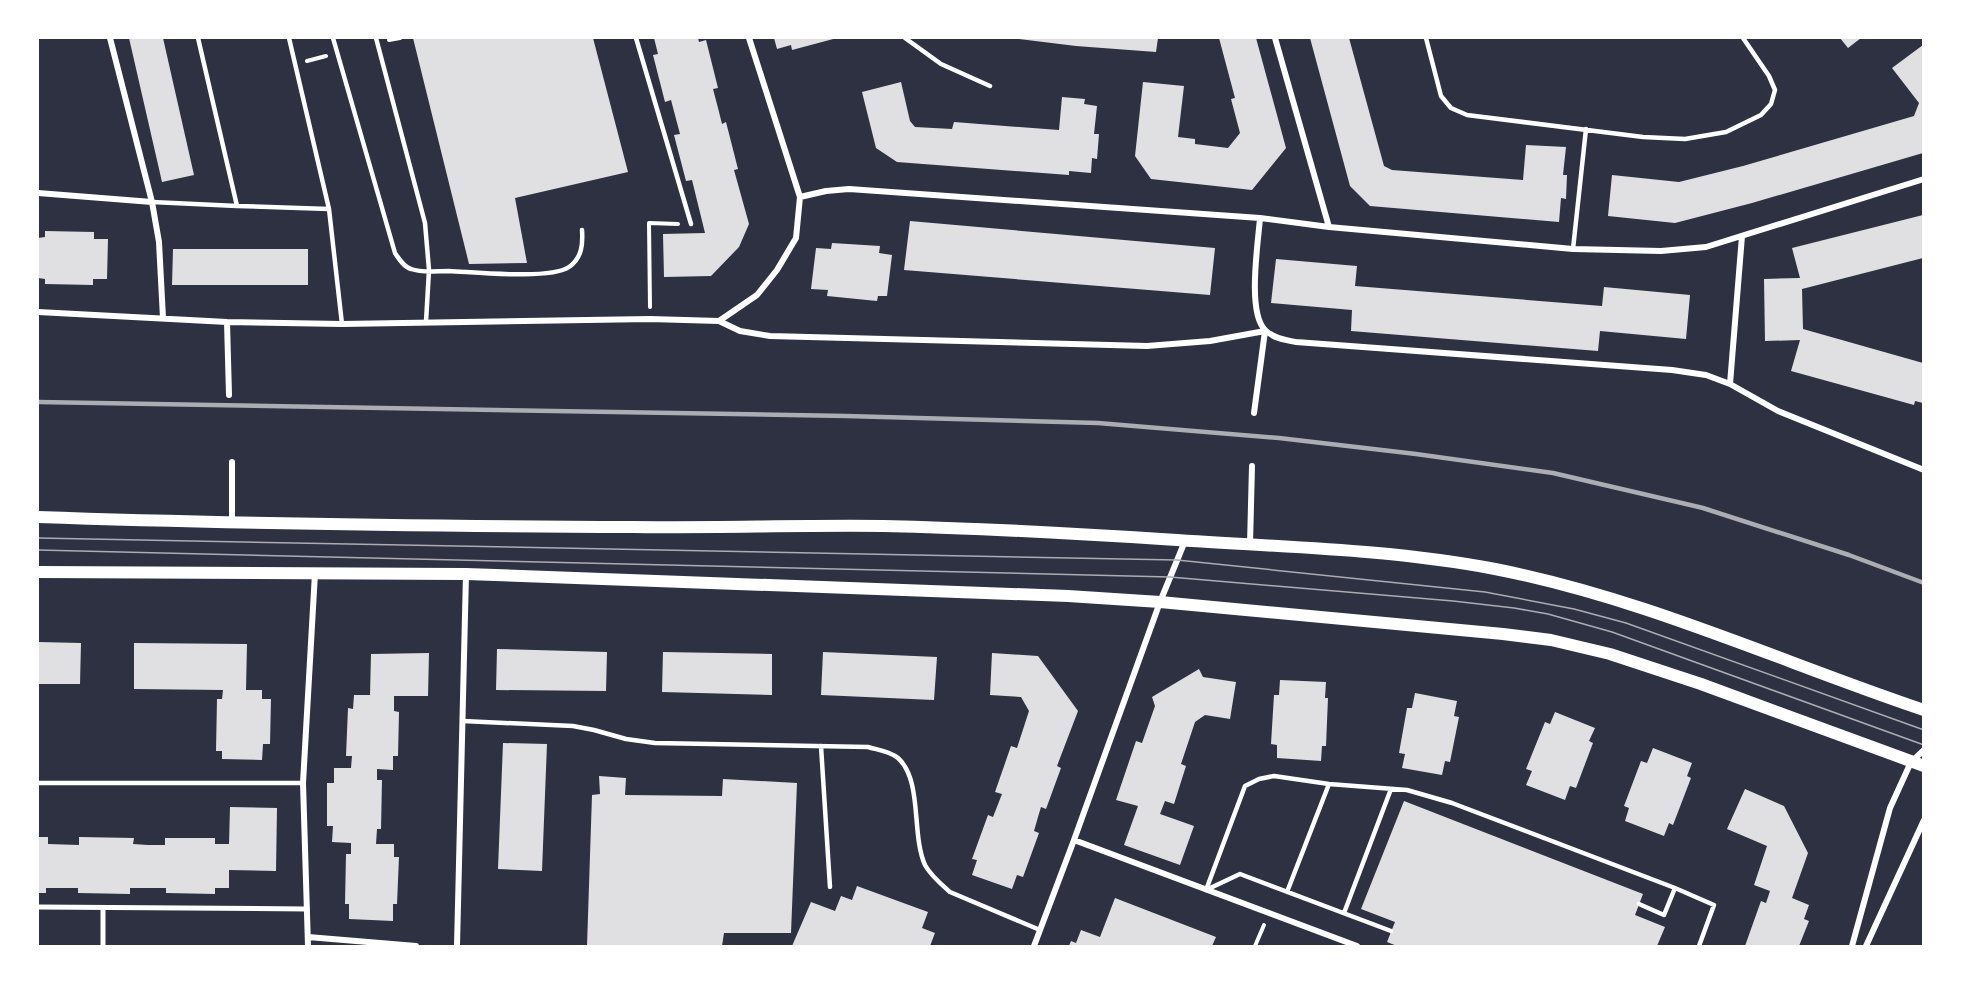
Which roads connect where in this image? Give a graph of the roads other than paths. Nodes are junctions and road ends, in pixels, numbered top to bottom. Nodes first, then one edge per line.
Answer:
1 (110, 38) edge
2 (198, 38) edge
3 (289, 38) edge
4 (333, 38) edge
5 (376, 38) edge
6 (636, 38) edge
7 (749, 38) edge
8 (905, 38) edge
9 (1275, 38) edge
10 (1426, 38) edge
11 (1743, 38) edge
12 (990, 86) dead end
13 (1586, 129) junction
14 (1923, 179) edge
15 (38, 193) edge
16 (800, 197) junction
17 (152, 202) junction
18 (237, 206) junction
19 (329, 209) junction
20 (1260, 218) junction
21 (691, 224) road end
22 (1329, 227) junction
23 (582, 230) dead end
24 (1742, 236) junction
25 (1574, 249) junction
26 (429, 270) junction
27 (38, 312) edge
28 (163, 318) junction
29 (719, 321) junction
30 (227, 322) junction
31 (426, 322) junction
32 (342, 324) junction
33 (1265, 331) junction
34 (1730, 384) junction
35 (229, 395) dead end
36 (1254, 413) dead end
37 (232, 462) dead end
38 (1252, 466) dead end
39 (1923, 470) edge
40 (38, 517) edge
41 (232, 524) junction
42 (1185, 541) junction
43 (1250, 544) junction
44 (38, 572) edge
45 (315, 573) junction
46 (466, 574) junction
47 (1160, 602) junction
48 (1923, 710) edge
49 (464, 721) junction
50 (821, 746) junction
51 (1923, 750) edge
52 (1917, 764) edge
53 (38, 783) edge
54 (303, 783) junction
55 (1329, 784) junction
56 (1390, 789) junction
57 (1923, 820) edge
58 (1074, 840) junction
59 (830, 887) dead end
60 (1675, 888) junction
61 (1206, 890) junction
62 (1287, 892) junction
63 (1639, 904) dead end
64 (38, 907) edge
65 (103, 908) junction
66 (307, 909) junction
67 (1344, 913) junction
68 (1040, 930) junction
69 (1391, 931) dead end
70 (308, 937) junction
71 (103, 946) edge
72 (308, 946) edge
73 (416, 946) edge
74 (457, 946) edge
75 (1034, 946) edge
76 (1357, 946) edge
77 (1699, 946) edge
78 (1852, 946) edge
79 (1866, 946) edge

1 - 17 street
2 - 18 lane
3 - 19 lane
4 - 26 lane
5 - 26 lane
6 - 21 lane
7 - 16 street
8 - 12 lane
9 - 22 street
10 - 13 lane
11 - 13 lane
13 - 25 lane
14 - 24 street
15 - 17 street
16 - 20 street
16 - 29 street
17 - 18 lane
17 - 28 street
18 - 19 lane
19 - 32 lane
20 - 22 street
20 - 33 street
22 - 25 street
23 - 26 lane
24 - 25 street
24 - 34 street
26 - 31 lane
27 - 28 street
28 - 30 street
29 - 31 street
29 - 33 street
30 - 32 street
30 - 35 street
31 - 32 street
33 - 34 street
33 - 36 street
34 - 39 street
37 - 41 street
38 - 43 street
40 - 41 main road
41 - 42 main road
42 - 43 main road
42 - 47 street
43 - 48 main road
44 - 45 main road
45 - 46 main road
45 - 54 street
46 - 47 main road
46 - 49 street
47 - 52 main road
47 - 58 street
49 - 50 lane
49 - 74 street
50 - 59 lane
50 - 68 lane
51 - 52 street
52 - 78 street
53 - 54 lane
54 - 66 street
55 - 56 lane
55 - 61 lane
55 - 62 lane
56 - 60 lane
56 - 67 lane
57 - 79 street
58 - 61 street
58 - 68 street
60 - 63 lane
60 - 77 lane
61 - 62 lane
61 - 76 street
62 - 67 lane
64 - 65 street
65 - 66 street
65 - 71 street
66 - 70 street
67 - 69 lane
68 - 75 street
70 - 72 street
70 - 73 street

